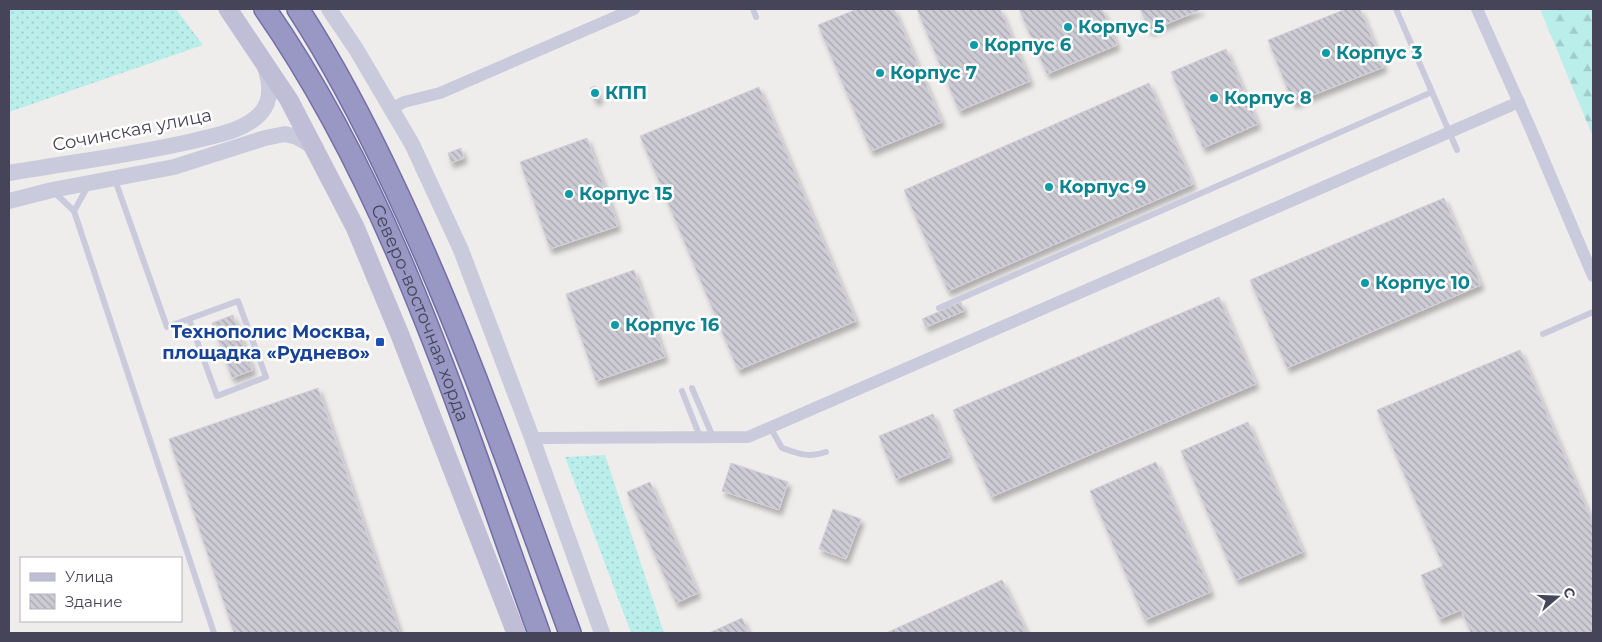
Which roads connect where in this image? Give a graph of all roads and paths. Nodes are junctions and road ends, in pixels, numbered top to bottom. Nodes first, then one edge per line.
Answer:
1 (228, 9) edge
2 (265, 9) edge
3 (298, 9) edge
4 (328, 9) edge
5 (634, 9) edge
6 (753, 9) edge
7 (1396, 9) edge
8 (1477, 9) edge
9 (756, 16) dead end
10 (263, 58) junction
11 (1432, 92) junction
12 (1519, 102) junction
13 (391, 109) junction
14 (1450, 132) junction
15 (316, 148) junction
16 (1458, 150) dead end
17 (9, 173) edge
18 (115, 178) junction
19 (89, 183) junction
20 (52, 190) junction
21 (9, 201) edge
22 (74, 211) junction
23 (1593, 276) edge
24 (939, 308) dead end
25 (1593, 312) edge
26 (188, 319) junction
27 (1543, 334) dead end
28 (692, 388) dead end
29 (682, 391) dead end
30 (770, 427) junction
31 (707, 437) junction
32 (532, 438) junction
33 (826, 452) dead end
34 (214, 633) edge
35 (516, 633) edge
36 (539, 633) edge
37 (570, 633) edge
38 (602, 633) edge

1 - 10 main road
2 - 36 highway, Северо-восточная хорда
3 - 37 highway, Северо-восточная хорда
4 - 13 street
5 - 13 street
6 - 9 lane
7 - 11 lane
8 - 12 street
10 - 15 main road
10 - 17 street, Сочинская улица
11 - 14 lane
11 - 24 lane
12 - 14 street
12 - 23 street
13 - 32 street
14 - 16 lane
14 - 30 street
15 - 18 street
15 - 35 main road
18 - 19 street
18 - 26 lane
19 - 20 street
19 - 22 lane
20 - 21 street
20 - 22 lane
22 - 34 lane
25 - 27 lane
26 - 26 lane
28 - 31 lane
29 - 31 lane
30 - 31 street
30 - 33 lane
31 - 32 street
32 - 38 street

